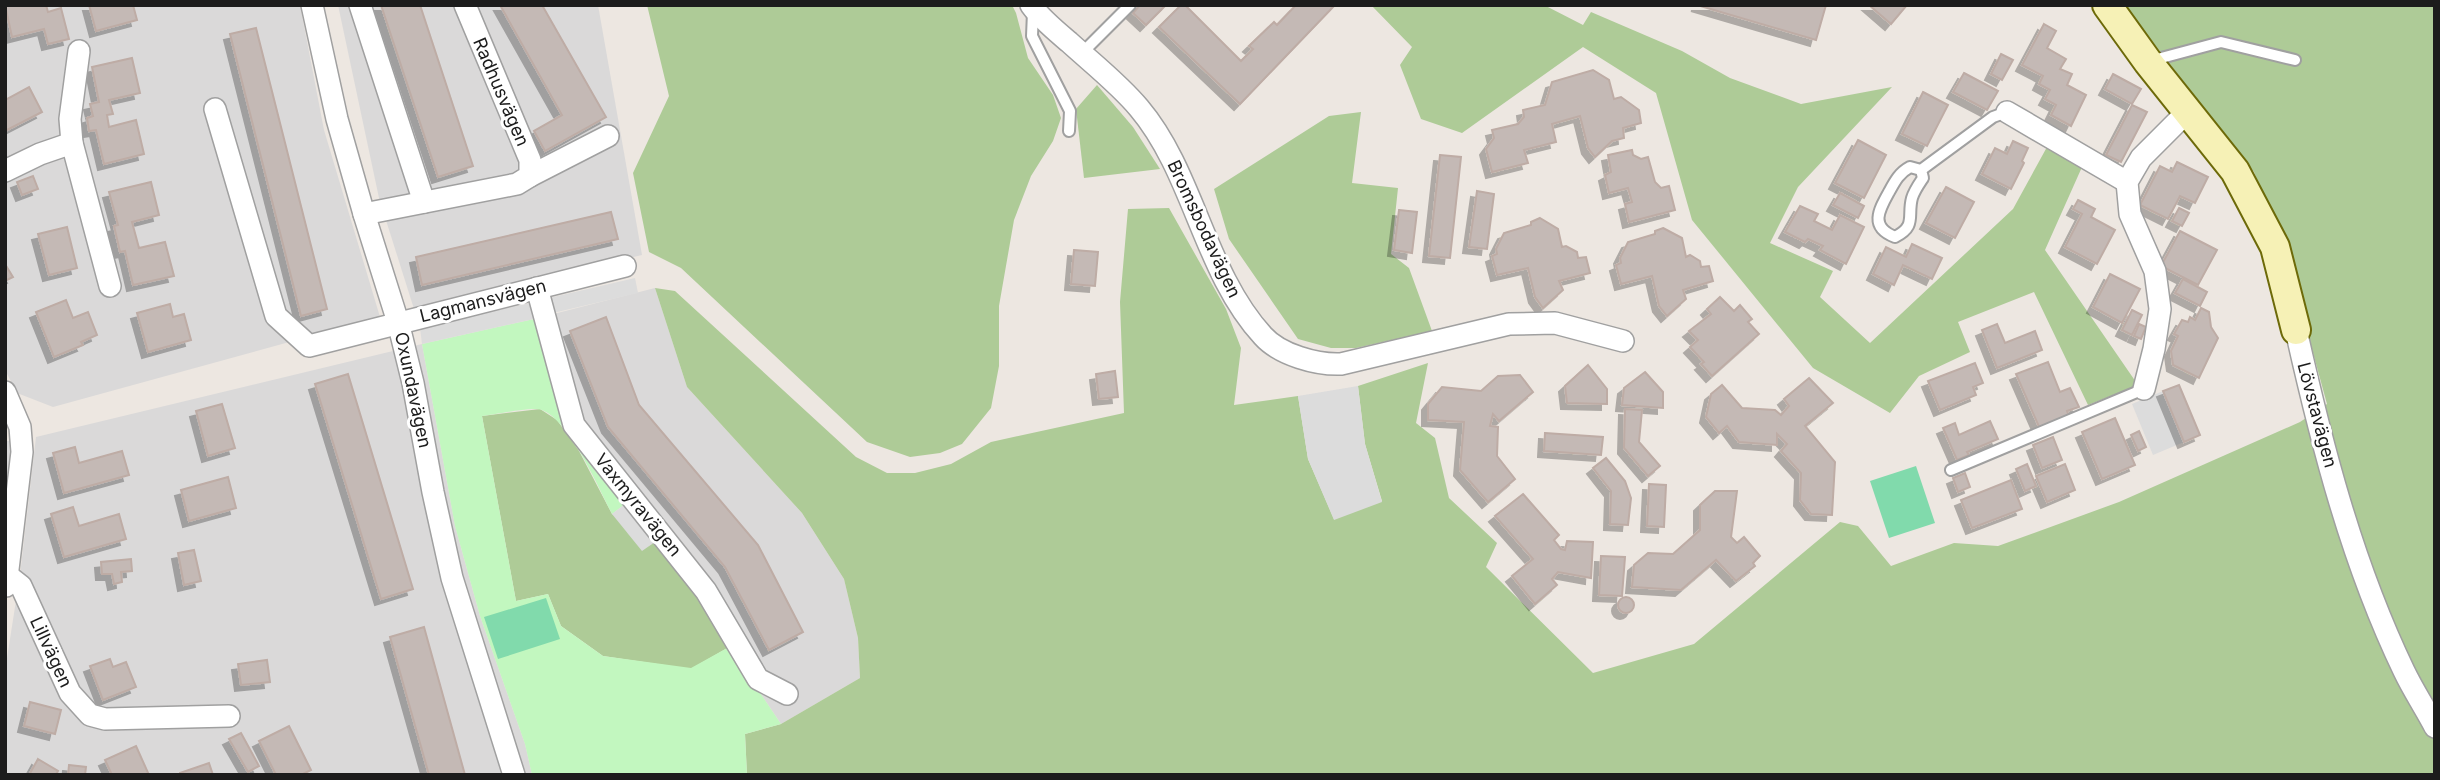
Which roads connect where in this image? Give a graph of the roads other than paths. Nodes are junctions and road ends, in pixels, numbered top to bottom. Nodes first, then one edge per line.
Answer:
1 (312, 5) edge
2 (360, 5) edge
3 (465, 5) edge
4 (1130, 5) edge
5 (2107, 5) edge
6 (1032, 7) edge
7 (79, 51) dead end
8 (1082, 53) junction
9 (2295, 60) dead end
10 (2148, 62) junction
11 (215, 109) dead end
12 (2187, 112) junction
13 (2007, 113) joint
14 (1069, 131) dead end
15 (608, 136) dead end
16 (72, 143) junction
17 (1921, 170) junction
18 (5, 171) edge
19 (530, 176) junction
20 (2127, 182) junction
21 (424, 202) junction
22 (364, 214) junction
23 (625, 266) dead end
24 (110, 286) dead end
25 (537, 288) junction
26 (398, 323) junction
27 (2296, 330) joint
28 (1623, 341) dead end
29 (2144, 389) joint
30 (5, 392) edge
31 (13, 428) edge
32 (1951, 470) dead end
33 (6, 582) edge
34 (787, 694) dead end
35 (229, 716) dead end
36 (2435, 727) edge
37 (514, 775) edge

1 - 22 street, Oxundavägen
2 - 21 street
3 - 19 street, Radhusvägen
4 - 8 lane
5 - 10 street, Lövstavägen
6 - 8 street, Bromsbodavägen
6 - 14 lane
7 - 16 street
8 - 28 street, Bromsbodavägen
9 - 10 lane
10 - 12 street, Lövstavägen
11 - 26 street, Lagmansvägen
12 - 20 street
12 - 27 street, Lövstavägen
13 - 17 lane
13 - 20 street
15 - 19 street
16 - 18 street
16 - 24 street
17 - 17 lane
19 - 21 street
20 - 29 street
21 - 22 street
22 - 26 street, Oxundavägen
23 - 25 street, Lagmansvägen
25 - 26 street, Lagmansvägen
25 - 34 street, Vaxmyravägen
26 - 37 street, Oxundavägen
27 - 36 street, Lövstavägen
29 - 32 lane
30 - 31 street
31 - 33 street
33 - 35 street, Lillvägen

